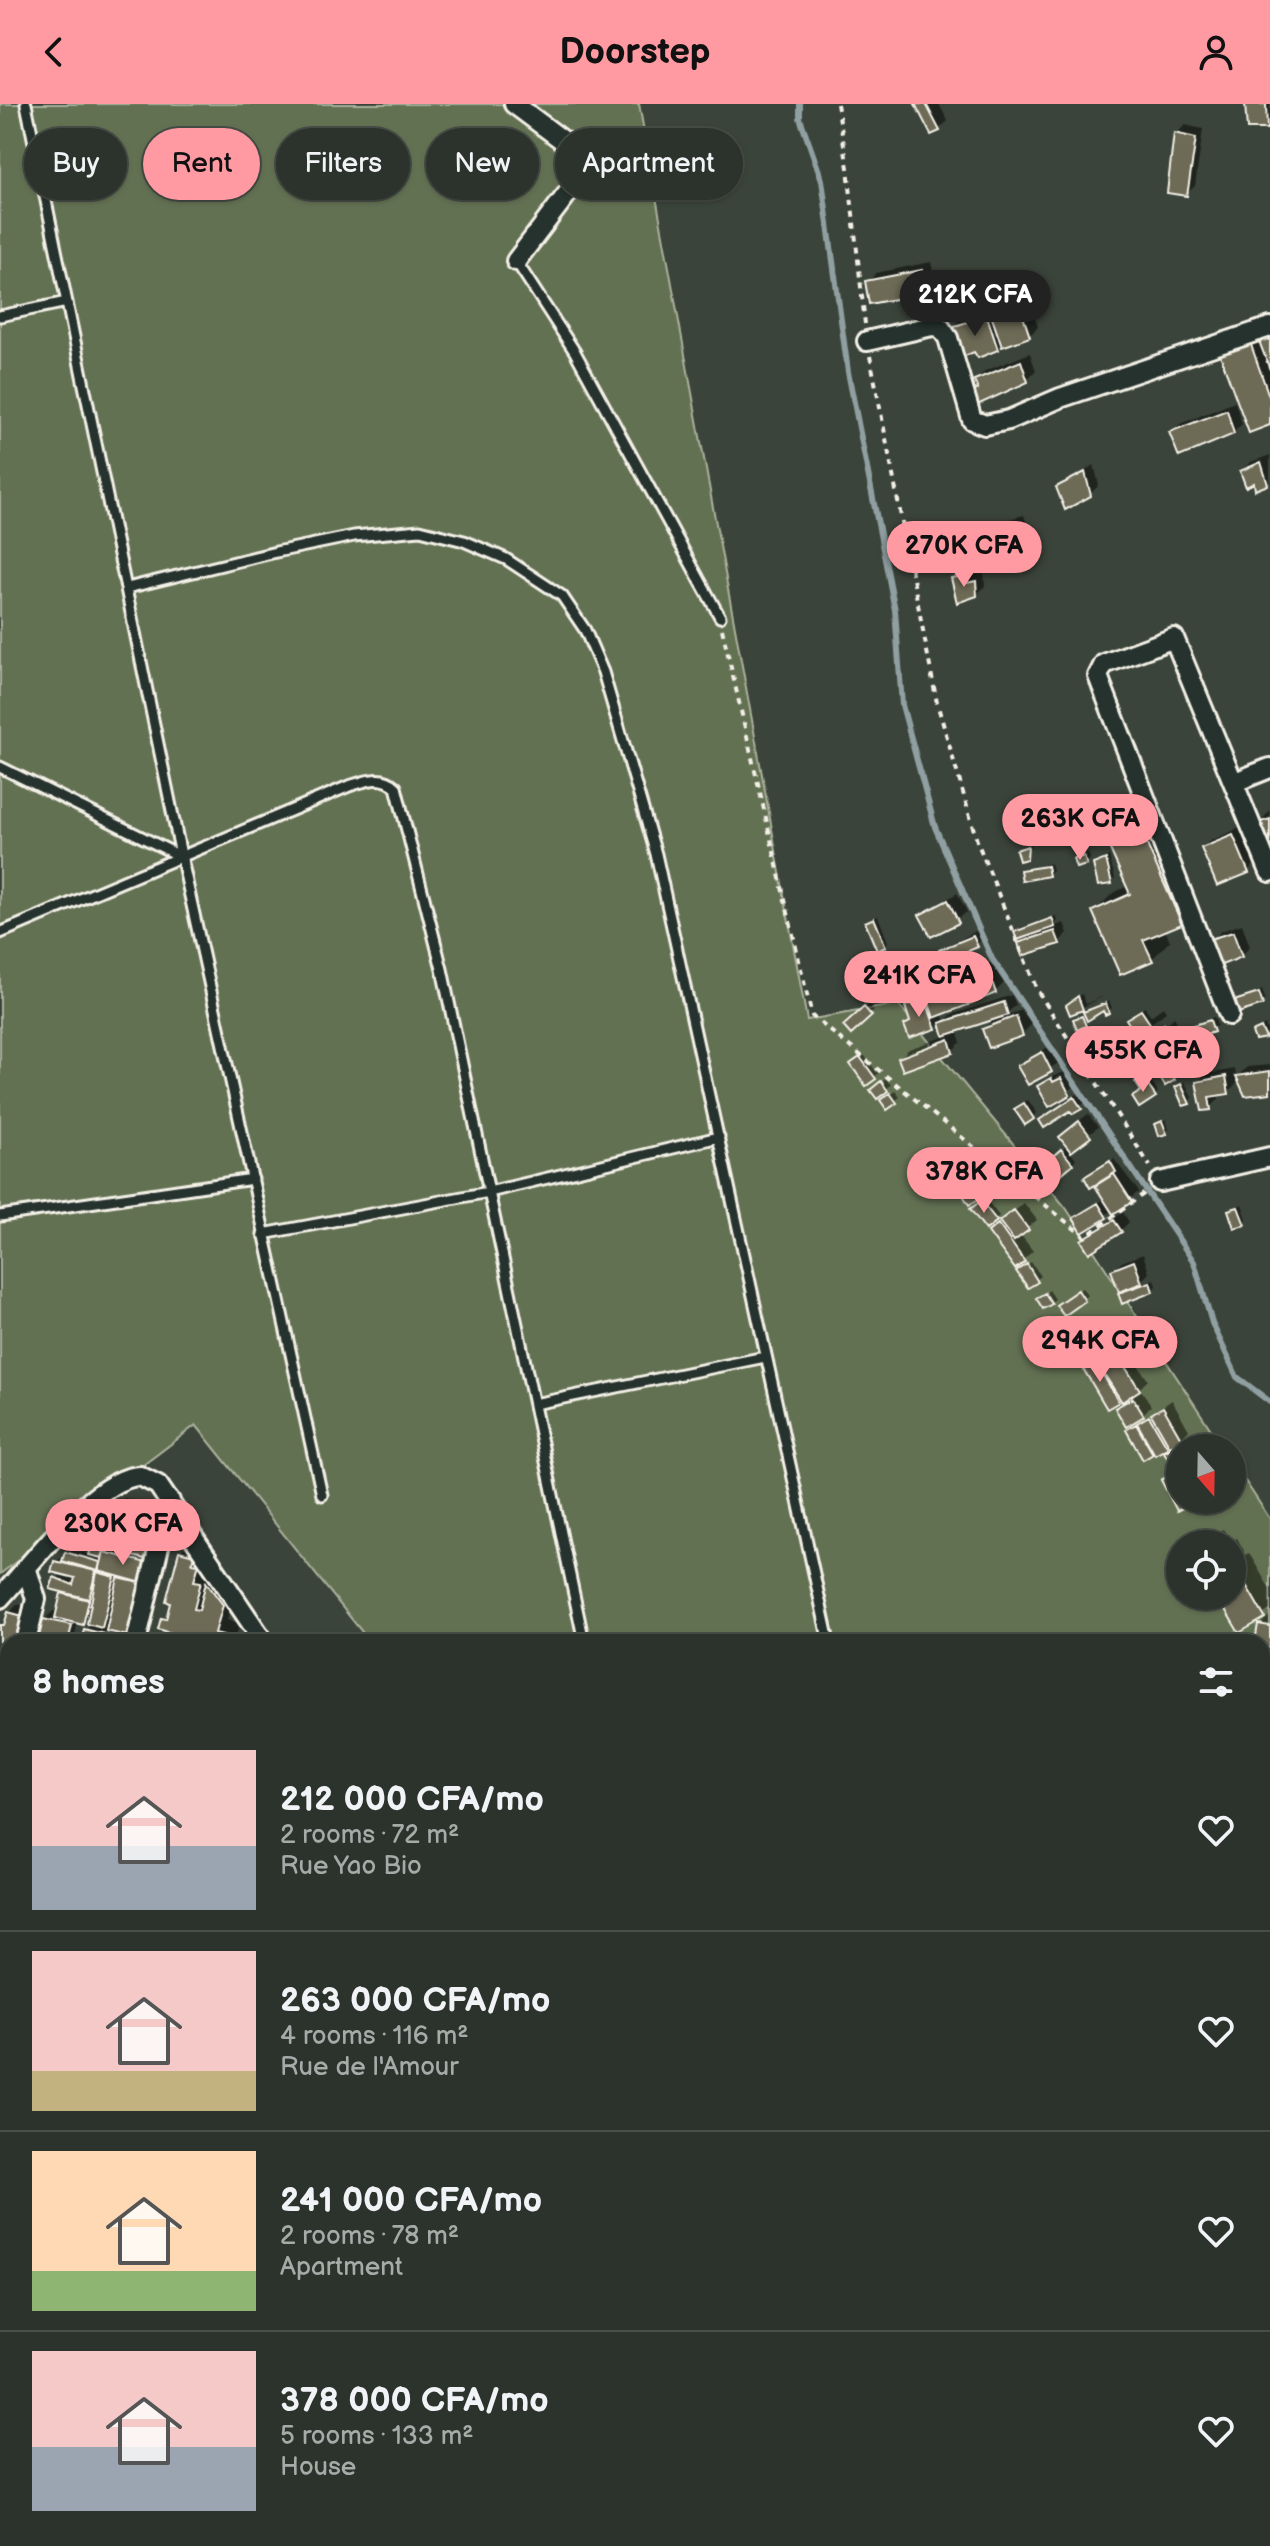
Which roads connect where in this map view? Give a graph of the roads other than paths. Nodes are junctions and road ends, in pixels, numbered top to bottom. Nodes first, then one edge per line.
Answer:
1 (26, 104) edge
2 (514, 104) edge
3 (516, 261) joint
4 (67, 302) junction
5 (0, 316) edge
6 (1270, 327) edge
7 (867, 341) road end
8 (127, 588) junction
9 (720, 617) road end
10 (0, 767) edge
11 (1270, 768) edge
12 (1235, 782) junction
13 (180, 855) junction
14 (1270, 872) edge
15 (0, 933) edge
16 (1229, 1015) dead end
17 (719, 1137) junction
18 (1270, 1157) edge
19 (253, 1179) junction
20 (1160, 1182) road end
21 (489, 1192) junction
22 (0, 1216) edge
23 (263, 1234) junction
24 (765, 1357) junction
25 (534, 1404) junction
26 (322, 1495) dead end
27 (170, 1501) junction
28 (27, 1570) junction
29 (0, 1598) edge
30 (28, 1634) edge
31 (138, 1634) edge
32 (259, 1634) edge
33 (582, 1634) edge
34 (827, 1634) edge

1 - 4 lane
2 - 3 street
3 - 9 lane
4 - 5 lane
4 - 8 lane
6 - 7 street
8 - 13 lane
8 - 17 lane
10 - 13 lane
11 - 12 street
12 - 14 street
12 - 16 street
13 - 15 lane
13 - 19 lane
13 - 21 lane
17 - 21 lane
17 - 24 lane
18 - 20 street
19 - 22 lane
19 - 23 lane
21 - 23 lane
21 - 25 lane
23 - 26 lane
24 - 25 lane
24 - 34 lane
25 - 33 lane
27 - 28 street
27 - 31 street
27 - 32 street
28 - 29 street
28 - 30 street

